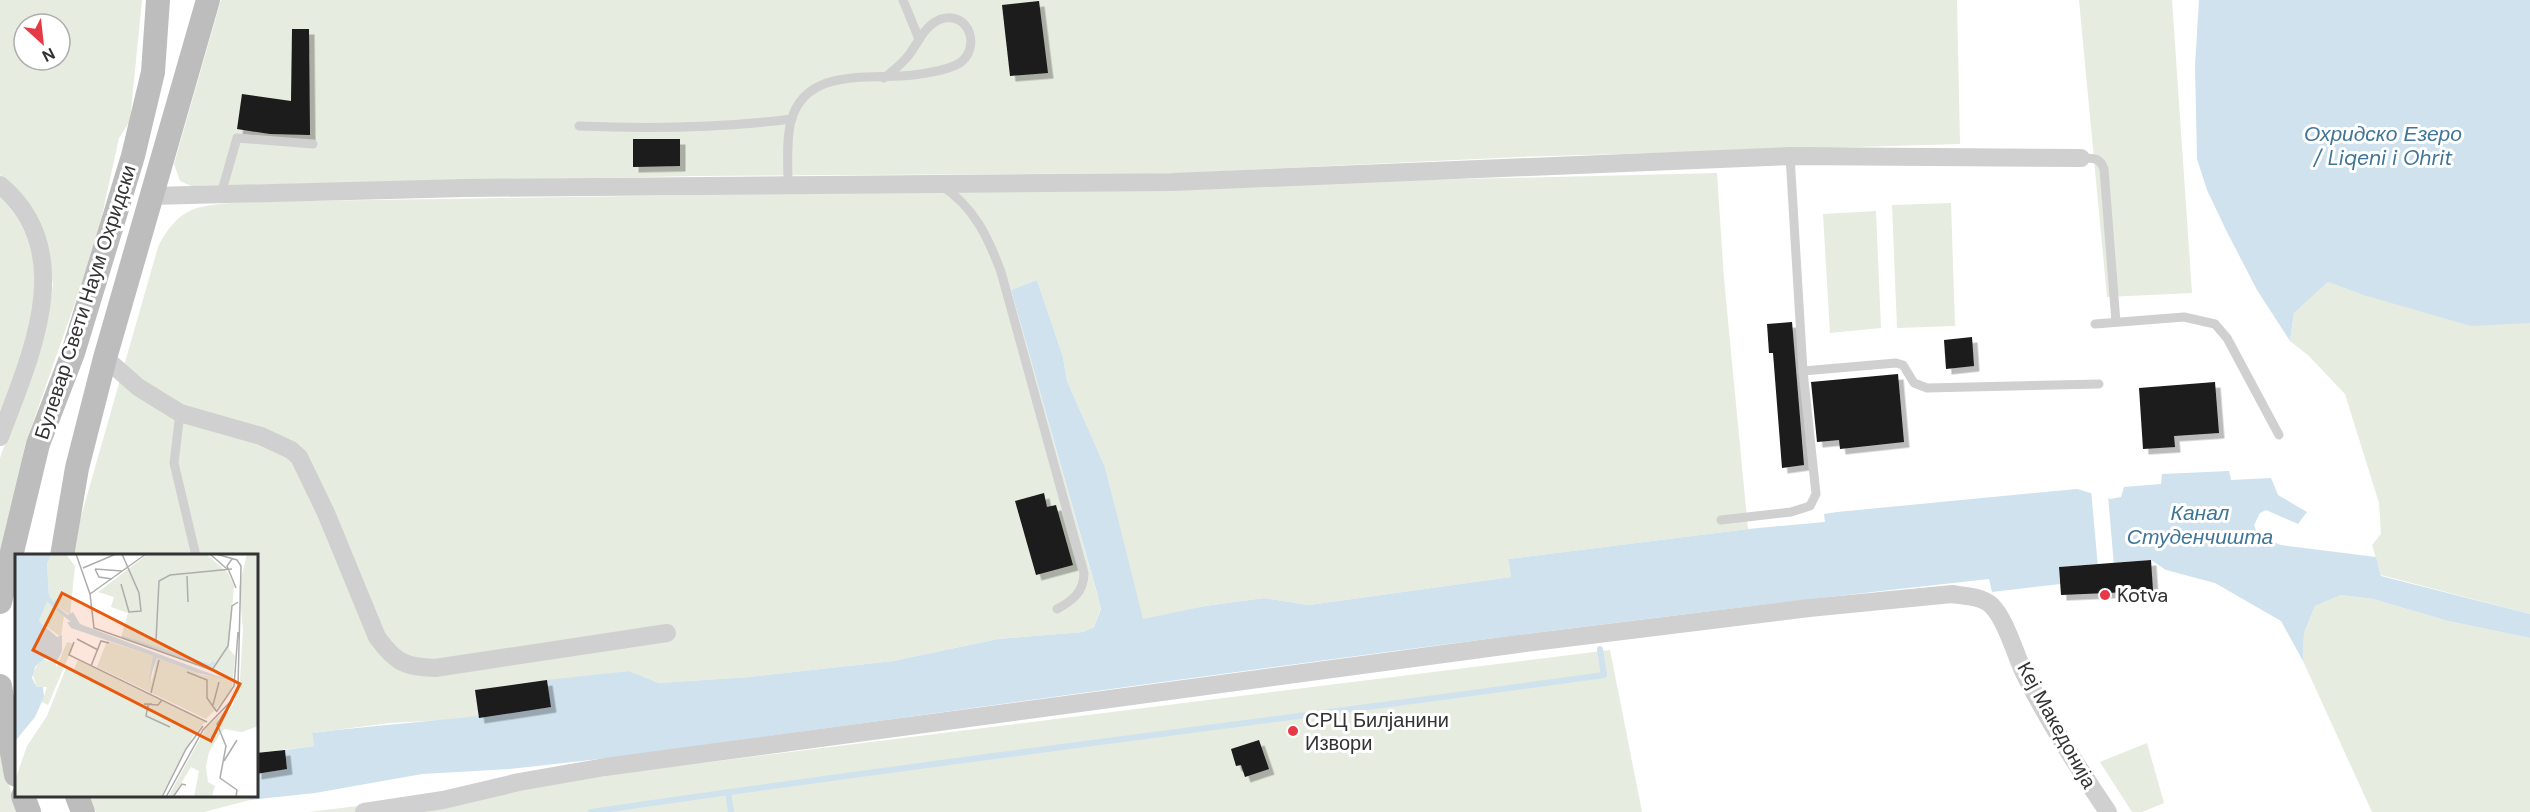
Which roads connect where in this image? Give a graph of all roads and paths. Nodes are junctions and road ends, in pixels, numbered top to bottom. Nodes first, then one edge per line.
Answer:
1 (158, 0) edge
2 (208, 0) edge
3 (903, 0) edge
4 (919, 39) junction
5 (885, 78) junction
6 (792, 119) junction
7 (579, 126) dead end
8 (313, 144) dead end
9 (1790, 156) junction
10 (2081, 158) joint
11 (938, 183) junction
12 (788, 184) junction
13 (0, 185) edge
14 (220, 194) junction
15 (152, 196) junction
16 (2116, 322) junction
17 (2095, 324) dead end
18 (105, 358) junction
19 (1803, 370) junction
20 (2098, 384) dead end
21 (180, 413) junction
22 (2279, 435) dead end
23 (0, 437) edge
24 (1721, 520) dead end
25 (62, 554) edge
26 (196, 554) edge
27 (2, 587) edge
28 (1057, 609) dead end
29 (667, 633) dead end
30 (0, 686) edge
31 (15, 769) edge
32 (24, 797) edge
33 (78, 797) edge
34 (405, 809) edge
35 (29, 812) edge
36 (83, 812) edge
37 (364, 812) edge
38 (2108, 812) edge

1 - 27 main road, Булевар Свети Наум Охридски
2 - 15 main road, Булевар Свети Наум Охридски
3 - 4 lane
4 - 5 lane
4 - 5 lane
5 - 6 lane
6 - 7 lane
6 - 12 lane
8 - 14 lane
9 - 10 street
9 - 11 street
9 - 19 lane
10 - 16 lane
11 - 12 street
11 - 28 lane
12 - 14 street
13 - 23 street
14 - 15 street
15 - 18 main road, Булевар Свети Наум Охридски
16 - 17 lane
16 - 22 lane
18 - 21 street
18 - 25 main road, Булевар Свети Наум Охридски
19 - 20 lane
19 - 24 lane
21 - 26 lane
21 - 29 street
30 - 31 main road
32 - 35 main road
33 - 36 main road
34 - 37 street
34 - 38 street, Кеј Македонија

